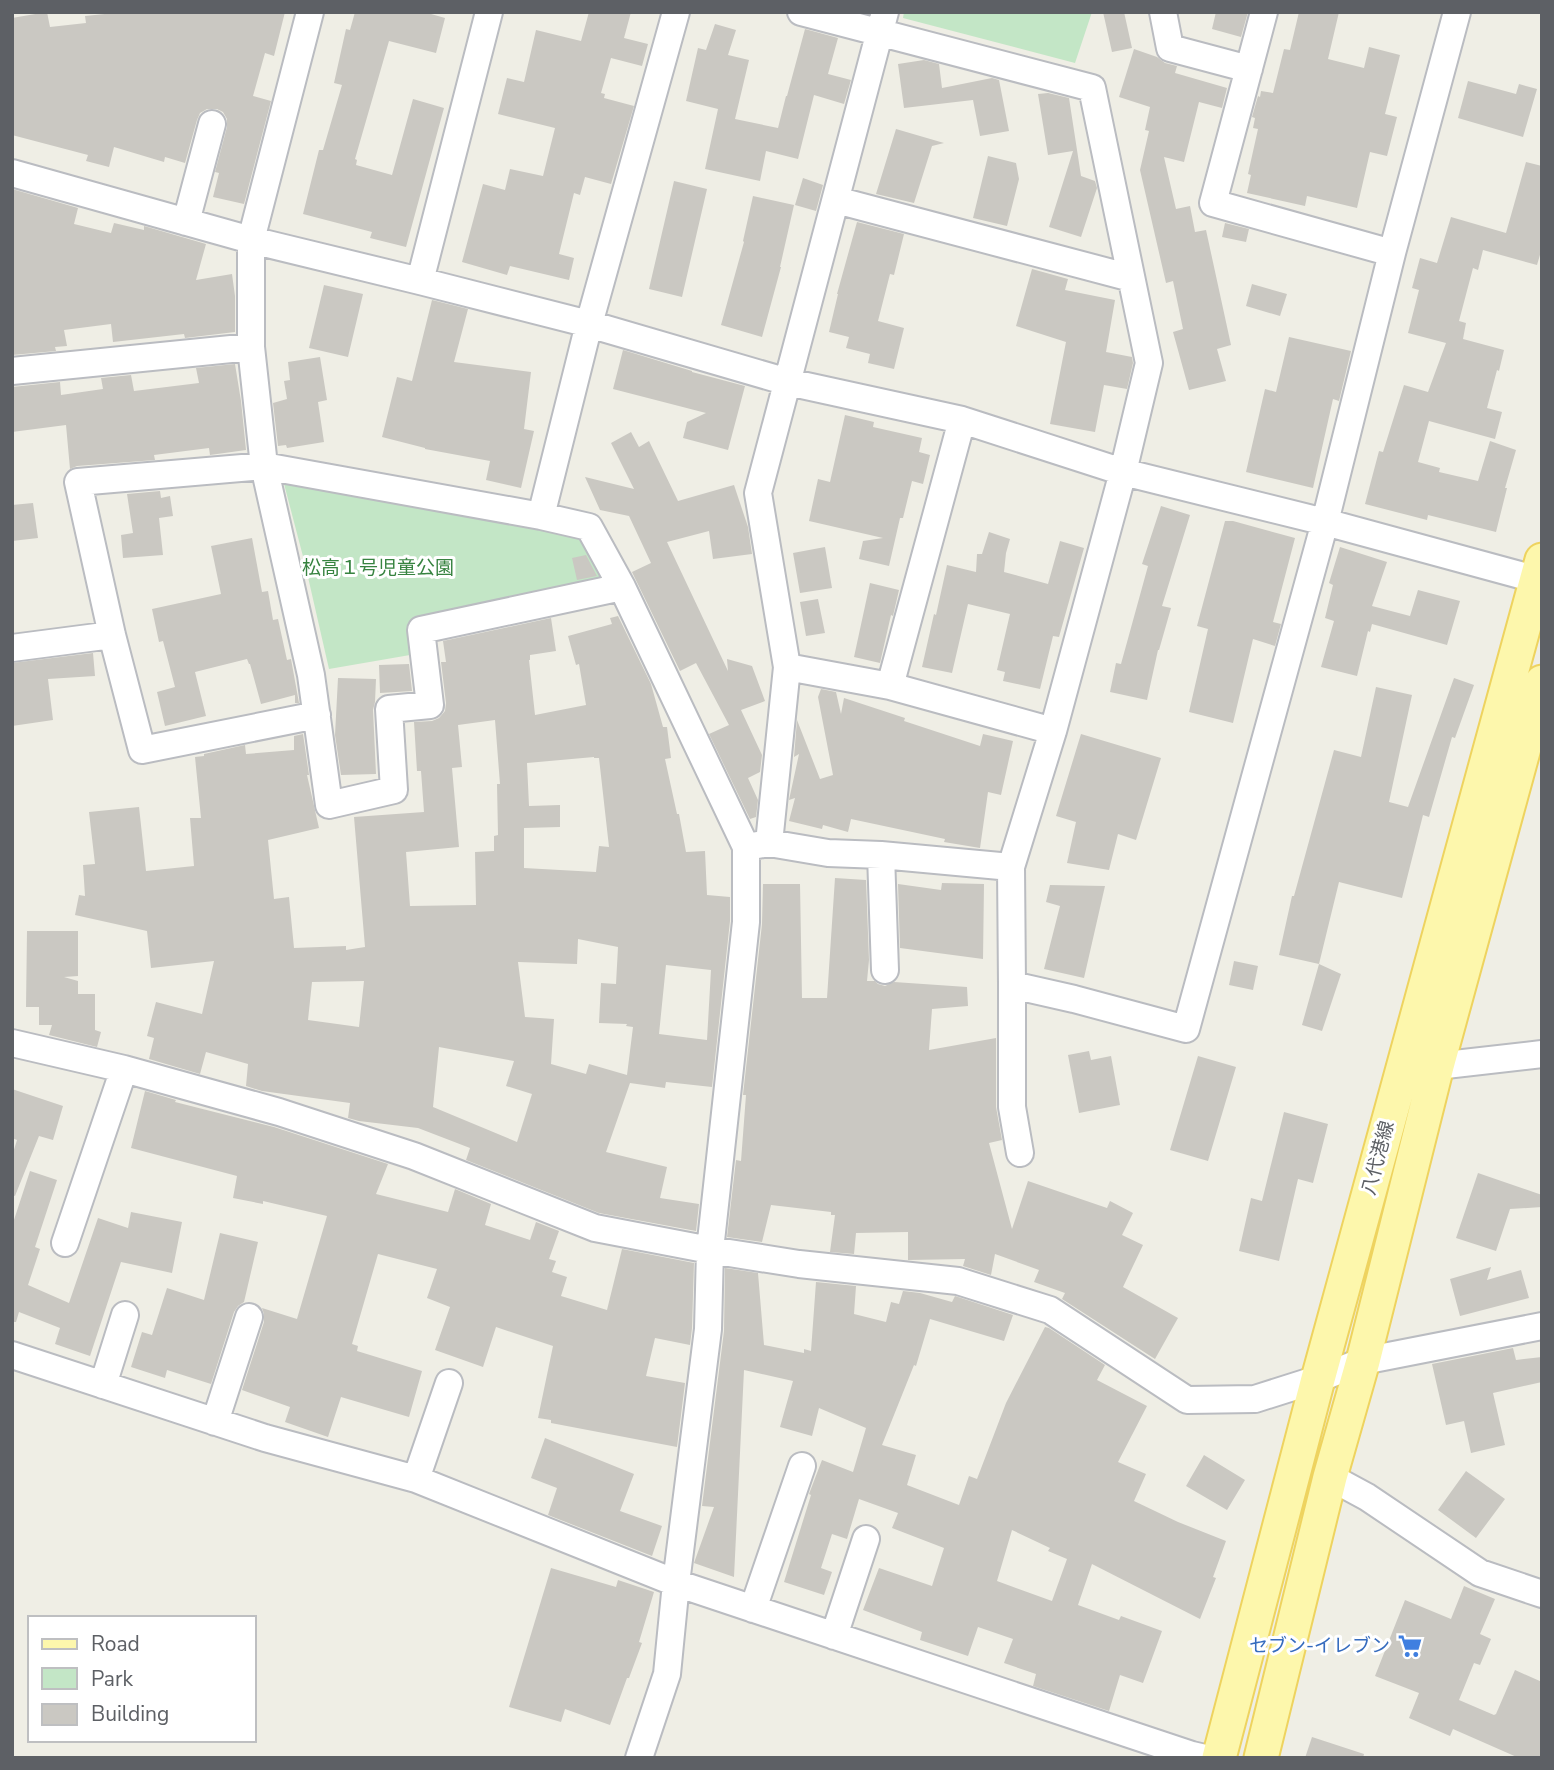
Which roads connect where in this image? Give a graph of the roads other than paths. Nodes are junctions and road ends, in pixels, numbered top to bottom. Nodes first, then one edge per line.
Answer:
1 (310, 12) edge
2 (489, 12) edge
3 (676, 12) edge
4 (801, 12) edge
5 (1163, 12) edge
6 (1264, 12) edge
7 (1457, 12) edge
8 (883, 23) edge
9 (1249, 69) junction
10 (212, 124) dead end
11 (12, 173) edge
12 (836, 201) junction
13 (186, 222) junction
14 (251, 240) junction
15 (1392, 253) junction
16 (1131, 278) junction
17 (420, 281) junction
18 (589, 324) junction
19 (251, 347) junction
20 (12, 371) edge
21 (788, 382) junction
22 (962, 420) junction
23 (264, 467) junction
24 (1123, 472) junction
25 (541, 516) junction
26 (1325, 523) junction
27 (1540, 574) edge
28 (622, 587) junction
29 (112, 635) junction
30 (12, 648) edge
31 (787, 667) junction
32 (1542, 682) edge
33 (890, 686) junction
34 (317, 715) junction
35 (1053, 731) junction
36 (757, 845) junction
37 (881, 855) junction
38 (1011, 867) junction
39 (885, 970) dead end
40 (1012, 985) junction
41 (12, 1043) edge
42 (1542, 1054) edge
43 (1437, 1066) junction
44 (124, 1069) junction
45 (1020, 1153) dead end
46 (65, 1243) dead end
47 (710, 1250) junction
48 (125, 1315) dead end
49 (249, 1317) dead end
50 (1542, 1326) edge
51 (12, 1355) edge
52 (1363, 1361) junction
53 (1318, 1379) junction
54 (449, 1383) dead end
55 (103, 1385) junction
56 (215, 1422) junction
57 (802, 1466) dead end
58 (1330, 1477) junction
59 (416, 1479) junction
60 (866, 1539) dead end
61 (676, 1583) junction
62 (1542, 1594) edge
63 (753, 1609) junction
64 (834, 1636) junction
65 (1202, 1757) edge
66 (639, 1758) edge
67 (1261, 1758) edge

1 - 14 street
2 - 17 street
3 - 18 street
4 - 8 street
5 - 9 street
6 - 9 street
7 - 15 street
8 - 12 street
8 - 16 street
9 - 15 street
10 - 13 street
11 - 13 street
12 - 16 street
12 - 21 street
13 - 14 street
14 - 17 street
14 - 19 street
15 - 26 street
16 - 24 street
17 - 18 street
18 - 21 street
18 - 25 street
19 - 20 street
19 - 23 street
21 - 22 street
21 - 31 street
22 - 24 street
22 - 33 street
23 - 25 street
23 - 29 street
23 - 34 street
24 - 26 street
24 - 35 street
25 - 28 street
26 - 27 street
26 - 40 street
27 - 53 main road, 八代港線
28 - 34 street
28 - 36 street
29 - 30 street
29 - 34 street
31 - 33 street
31 - 36 street
32 - 43 main road, 八代港線
33 - 35 street
35 - 38 street
36 - 37 street
36 - 47 street
37 - 38 street
37 - 39 street
38 - 40 street
40 - 45 street
41 - 44 street
42 - 43 street
43 - 52 main road, 八代港線
44 - 46 street
44 - 47 street
47 - 53 street
47 - 61 street
48 - 55 street
49 - 56 street
50 - 52 street
51 - 55 street
52 - 53 street
52 - 58 main road, 八代港線
53 - 65 main road, 八代港線
54 - 59 street
55 - 56 street
56 - 59 street
57 - 63 street
58 - 62 street
58 - 67 main road, 八代港線
59 - 61 street
60 - 64 street
61 - 63 street
61 - 66 street
63 - 64 street
64 - 65 street

